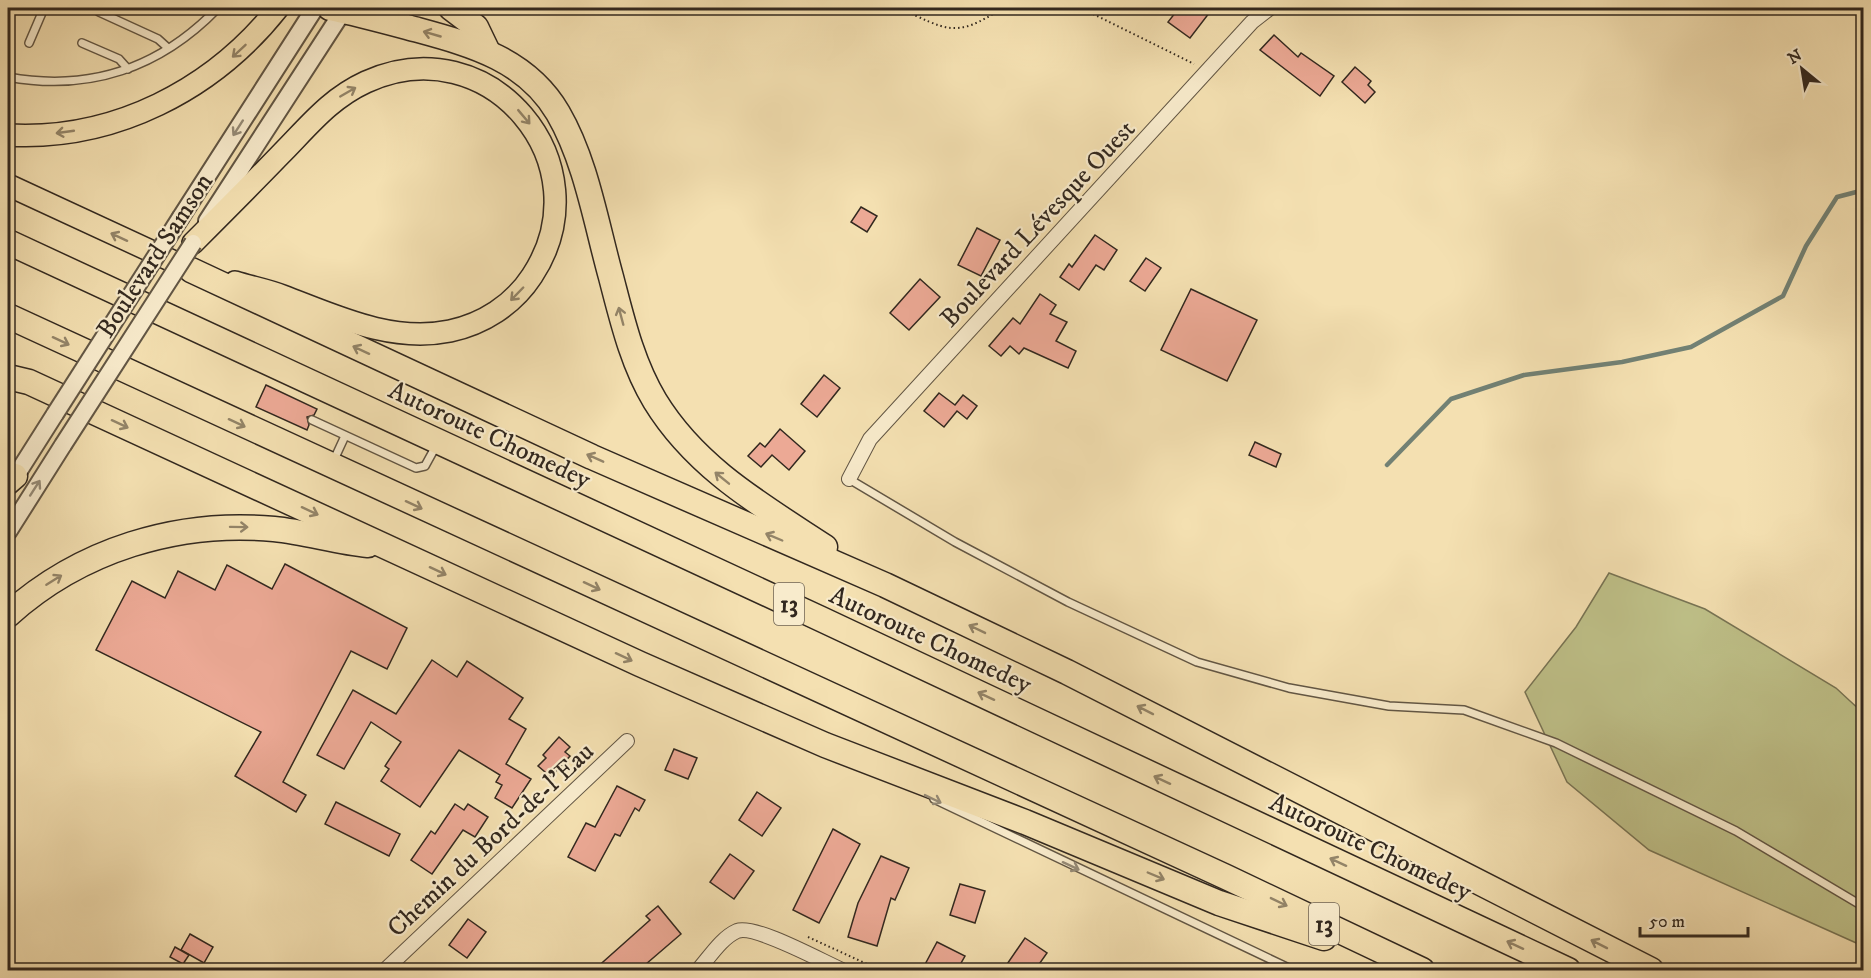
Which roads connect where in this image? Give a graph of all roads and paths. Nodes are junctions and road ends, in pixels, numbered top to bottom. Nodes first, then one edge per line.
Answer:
1 (44, 8) edge
2 (218, 8) edge
3 (278, 8) edge
4 (315, 8) edge
5 (339, 8) edge
6 (451, 8) edge
7 (898, 8) edge
8 (1002, 8) edge
9 (1082, 8) edge
10 (1270, 8) edge
11 (99, 12) dead end
12 (29, 43) dead end
13 (82, 43) dead end
14 (168, 48) junction
15 (488, 52) junction
16 (1201, 68) dead end
17 (128, 69) junction
18 (8, 77) edge
19 (8, 135) edge
20 (8, 185) edge
21 (201, 233) junction
22 (8, 242) edge
23 (191, 270) junction
24 (8, 316) edge
25 (15, 377) edge
26 (312, 420) dead end
27 (345, 436) junction
28 (438, 441) junction
29 (330, 466) junction
30 (849, 479) joint
31 (10, 482) edge
32 (8, 532) edge
33 (386, 546) junction
34 (885, 585) junction
35 (8, 615) edge
36 (627, 741) dead end
37 (825, 745) junction
38 (906, 785) dead end
39 (927, 795) dead end
40 (1863, 907) edge
41 (385, 970) edge
42 (698, 970) edge
43 (842, 970) edge
44 (1293, 970) edge
45 (1421, 970) edge
46 (1568, 970) edge
47 (1651, 970) edge

1 - 12 lane
2 - 14 lane
3 -> 19 main road
4 -> 31 street, Boulevard Samson, bridge
15 -> 5 highway
5 - 21 street, Boulevard Samson
6 - 15 highway
7 - 8 path
9 - 16 path
10 - 30 street, Boulevard Lévesque Ouest
11 - 14 lane
13 - 17 lane
14 - 17 lane
34 -> 15 highway
17 - 18 lane
23 -> 20 main road
21 -> 23 main road
32 -> 21 street, Boulevard Samson, bridge
22 - 28 highway, Autoroute Chomedey / 13
34 -> 23 highway
24 -> 29 highway, 13
25 -> 33 highway
26 - 27 lane
27 - 28 lane
27 - 29 lane
46 -> 28 highway, Autoroute Chomedey / 13
29 -> 45 highway, 13
30 - 40 lane
35 -> 33 highway
33 -> 37 highway
47 -> 34 highway
36 - 41 street, Chemin du Bord-de-l'Eau
37 - 38 lane
37 -> 45 highway
39 -> 44 lane
42 - 43 street

